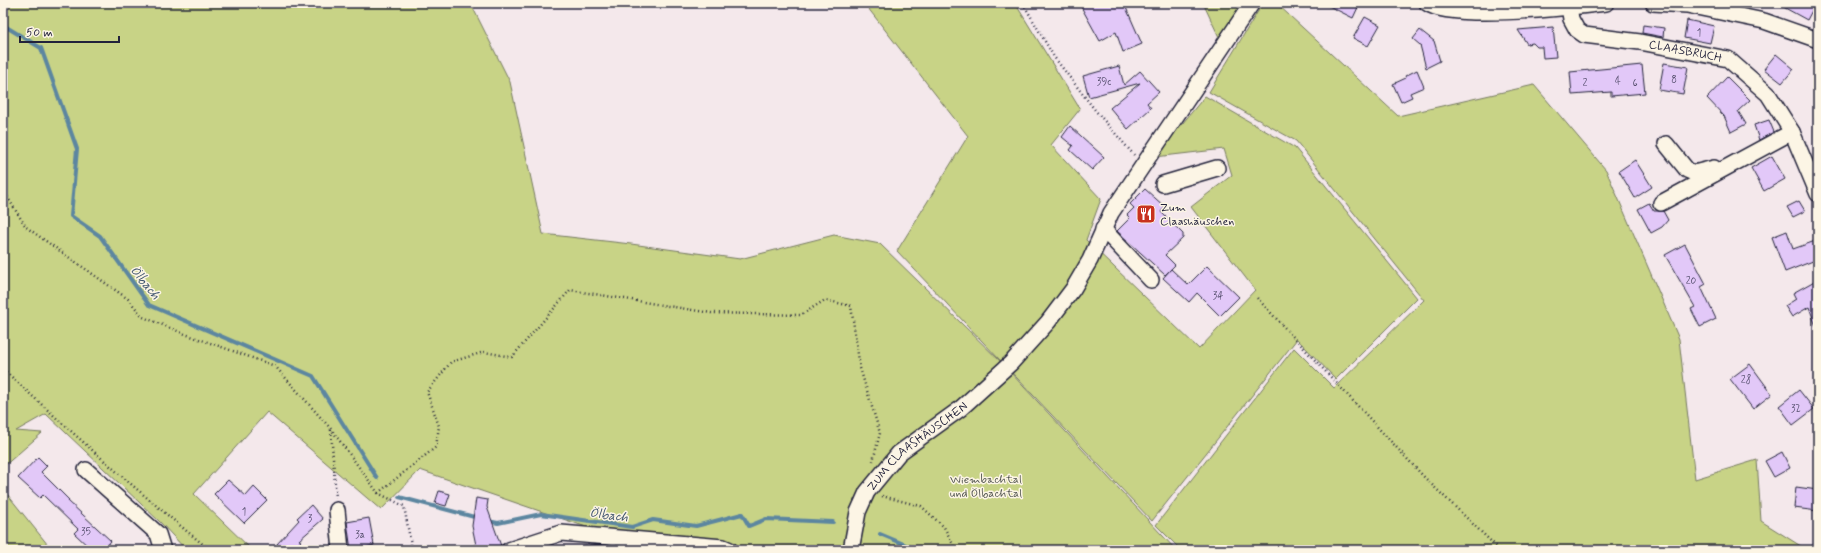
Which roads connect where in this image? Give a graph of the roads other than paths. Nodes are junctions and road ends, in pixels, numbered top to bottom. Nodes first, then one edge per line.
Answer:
1 (1252, 3) edge
2 (1427, 3) edge
3 (1606, 3) edge
4 (1653, 3) edge
5 (1569, 7) junction
6 (1818, 40) edge
7 (1792, 132) junction
8 (1666, 144) dead end
9 (1217, 168) dead end
10 (1721, 170) junction
11 (1163, 184) dead end
12 (1818, 194) edge
13 (1661, 203) dead end
14 (1103, 229) junction
15 (1151, 280) dead end
16 (86, 470) dead end
17 (337, 510) road end
18 (163, 550) edge
19 (341, 550) edge
20 (509, 550) edge
21 (730, 550) edge
22 (851, 550) edge

1 - 14 street, ZUM CLAASHÄUSCHEN
2 - 5 street
3 - 5 street
4 - 6 street
5 - 7 street, CLAASBRUCH
7 - 10 street
7 - 12 street, CLAASBRUCH
8 - 10 street
9 - 11 street
10 - 13 street
14 - 15 street
14 - 22 street, ZUM CLAASHÄUSCHEN
16 - 18 street
17 - 19 street
20 - 21 street

